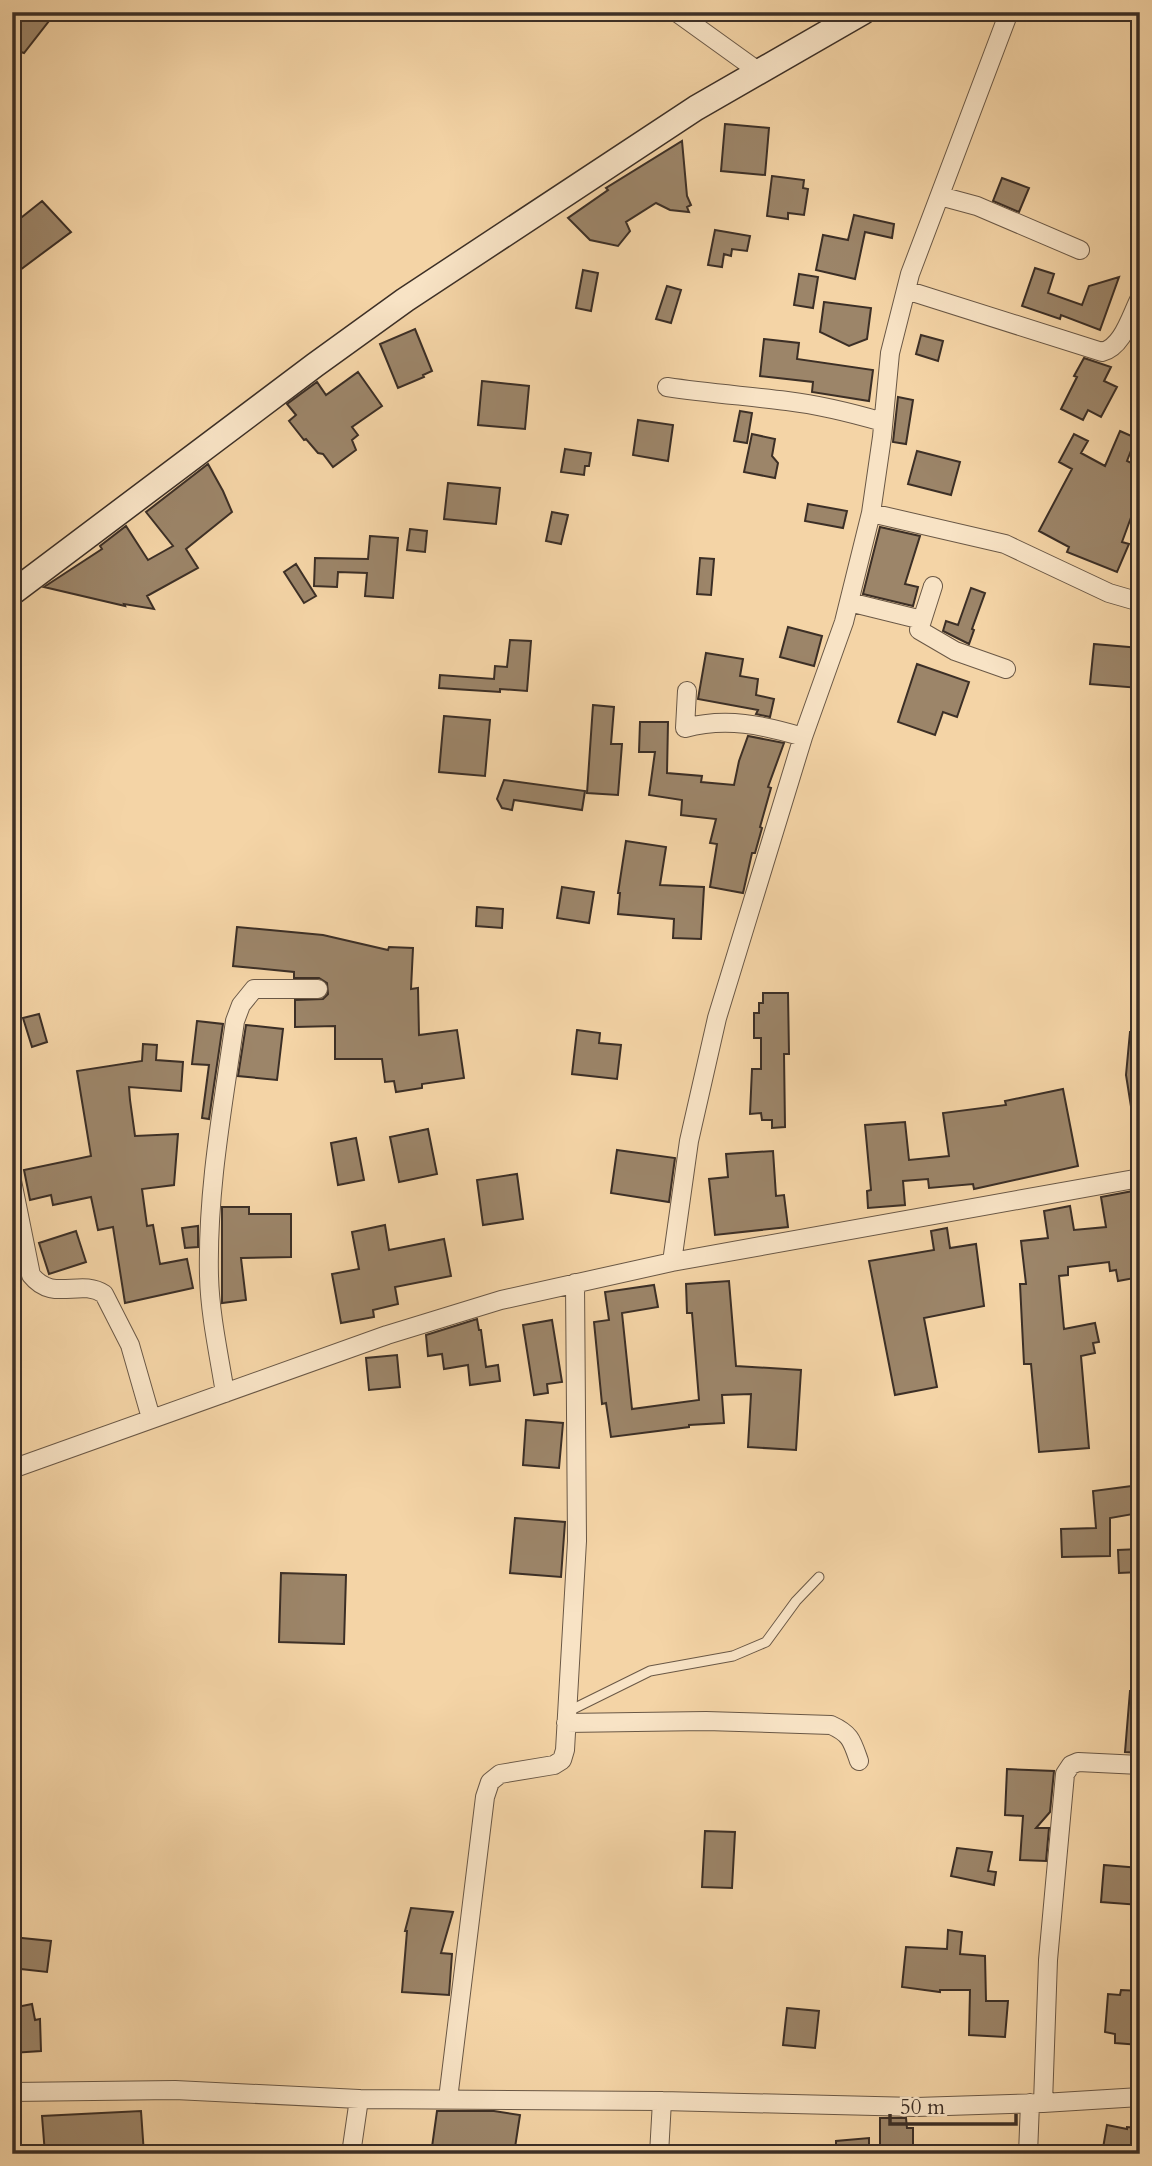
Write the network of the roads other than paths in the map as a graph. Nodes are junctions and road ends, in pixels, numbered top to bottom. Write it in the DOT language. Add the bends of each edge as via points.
graph roads {
  1 [pos="676,12"];
  2 [pos="863,12"];
  3 [pos="1009,12"];
  4 [pos="758,71"];
  5 [pos="940,196"];
  6 [pos="1080,250"];
  7 [pos="906,290"];
  8 [pos="1140,298"];
  9 [pos="667,387"];
  10 [pos="884,422"];
  11 [pos="871,513"];
  12 [pos="12,593"];
  13 [pos="849,602"];
  14 [pos="1140,602"];
  15 [pos="1006,669"];
  16 [pos="687,691"];
  17 [pos="803,737"];
  18 [pos="318,989"];
  19 [pos="1140,1178"];
  20 [pos="12,1181"];
  21 [pos="672,1262"];
  22 [pos="575,1283"];
  23 [pos="225,1393"];
  24 [pos="151,1418"];
  25 [pos="12,1469"];
  26 [pos="819,1577"];
  27 [pos="567,1718"];
  28 [pos="859,1761"];
  29 [pos="1140,1765"];
  30 [pos="12,2092"];
  31 [pos="1140,2097"];
  32 [pos="359,2099"];
  33 [pos="448,2099"];
  34 [pos="662,2101"];
  35 [pos="1036,2103"];
  36 [pos="351,2154"];
  37 [pos="659,2154"];
  38 [pos="1028,2154"];
  1 -- 4 [label="street"];
  2 -- 4 [label="main road"];
  3 -- 5 [label="street"];
  4 -- 12 [label="main road" via="405,300"];
  5 -- 6 [label="street" via="977,206"];
  5 -- 7 [label="street"];
  7 -- 8 [label="street" via="1102,352 1111,350 1120,339"];
  7 -- 10 [label="street" via="890,353"];
  9 -- 10 [label="street" via="788,401"];
  10 -- 11 [label="street"];
  11 -- 13 [label="street"];
  11 -- 14 [label="street" via="1005,544 1109,593"];
  13 -- 15 [label="street" via="922,620 933,586 919,630 955,651"];
  13 -- 17 [label="street"];
  16 -- 17 [label="street" via="685,728 706,722 738,722"];
  17 -- 21 [label="street" via="717,1018 689,1141"];
  18 -- 23 [label="street" via="254,989 234,1021 208,1229 209,1280"];
  19 -- 21 [label="street"];
  20 -- 24 [label="street" via="31,1275 52,1289 90,1289 104,1294 130,1345"];
  21 -- 22 [label="street"];
  22 -- 23 [label="street" via="387,1335"];
  22 -- 27 [label="street" via="578,1541"];
  23 -- 24 [label="street"];
  24 -- 25 [label="street"];
  26 -- 27 [label="lane" via="766,1642 733,1656 650,1671"];
  27 -- 28 [label="street" via="831,1724 851,1738"];
  27 -- 33 [label="street" via="562,1760 500,1774 490,1782 485,1797"];
  29 -- 35 [label="street" via="1077,1762 1065,1773"];
  30 -- 32 [label="street" via="174,2090"];
  31 -- 35 [label="street"];
  32 -- 33 [label="street"];
  32 -- 36 [label="street"];
  33 -- 34 [label="street"];
  34 -- 35 [label="street" via="916,2107"];
  34 -- 37 [label="street"];
  35 -- 38 [label="street"];
}
